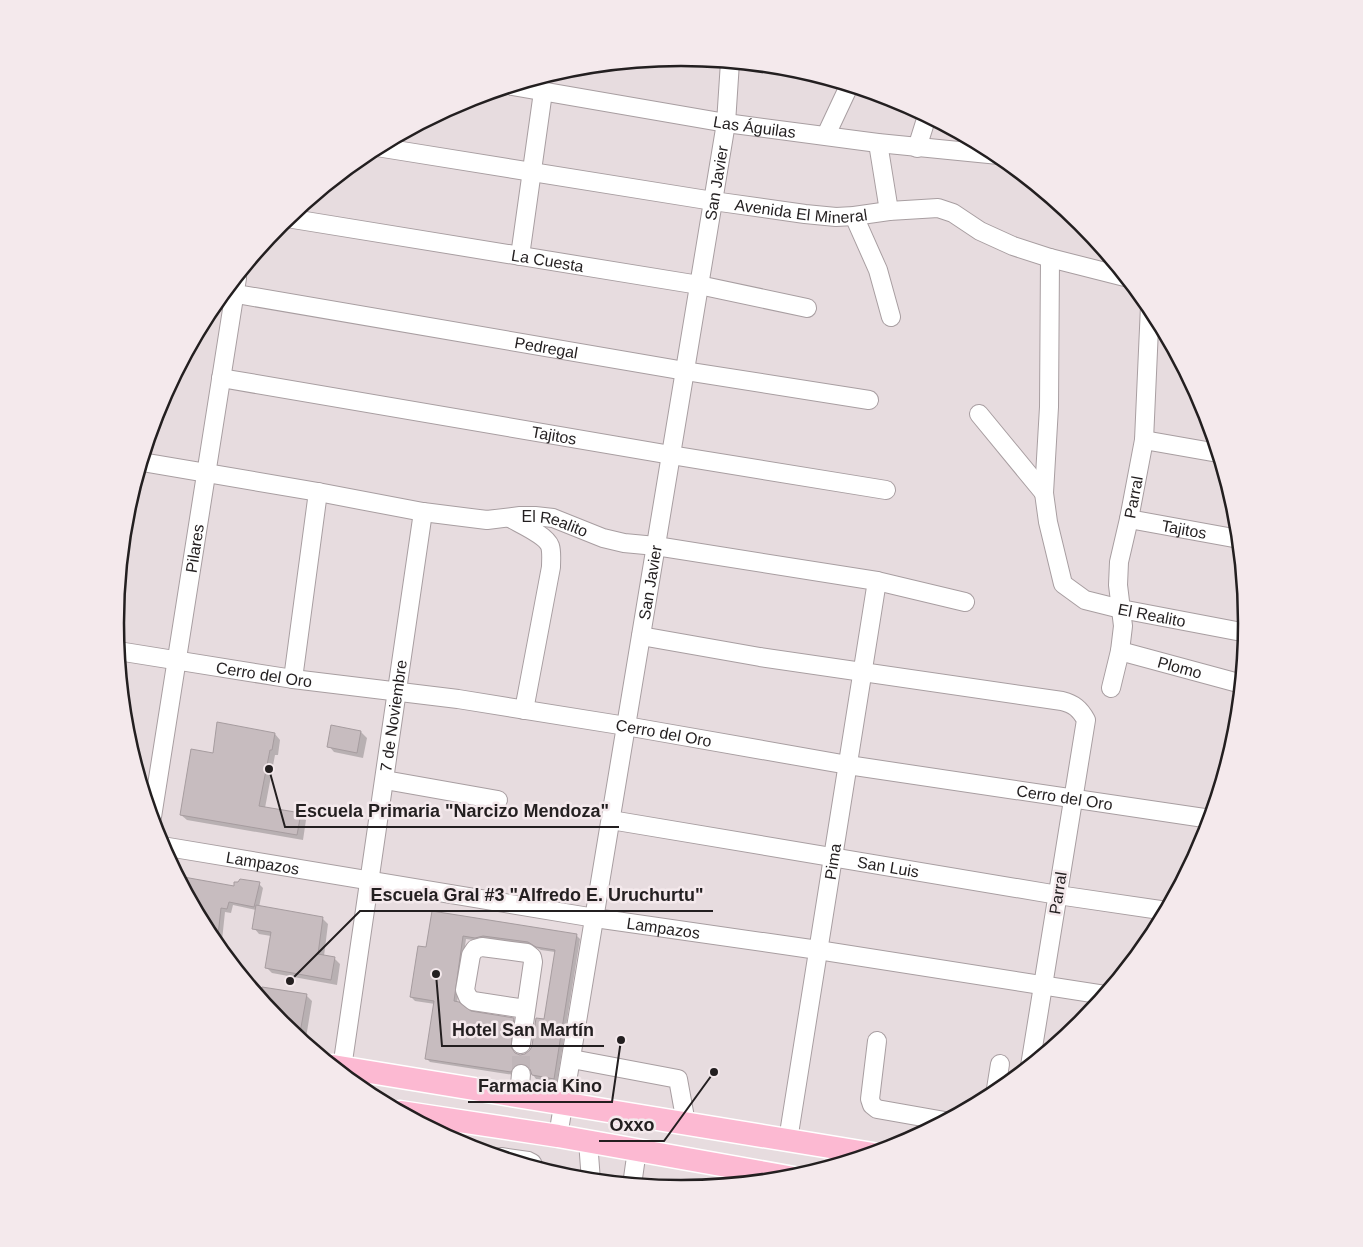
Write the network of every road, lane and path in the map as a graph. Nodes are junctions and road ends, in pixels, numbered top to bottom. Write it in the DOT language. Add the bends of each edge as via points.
graph roads {
  1 [pos="730,68"];
  2 [pos="526,89"];
  3 [pos="846,91"];
  4 [pos="544,92"];
  5 [pos="726,123"];
  6 [pos="925,123"];
  7 [pos="826,135"];
  8 [pos="878,143"];
  9 [pos="917,148"];
  10 [pos="390,149"];
  11 [pos="980,153"];
  12 [pos="533,173"];
  13 [pos="713,201"];
  14 [pos="889,211"];
  15 [pos="854,216"];
  16 [pos="298,220"];
  17 [pos="520,256"];
  18 [pos="1050,258"];
  19 [pos="1115,274"];
  20 [pos="699,285"];
  21 [pos="236,289"];
  22 [pos="231,295"];
  23 [pos="807,308"];
  24 [pos="891,317"];
  25 [pos="1149,321"];
  26 [pos="685,371"];
  27 [pos="221,378"];
  28 [pos="868,400"];
  29 [pos="979,414"];
  30 [pos="1144,440"];
  31 [pos="1211,452"];
  32 [pos="671,455"];
  33 [pos="148,463"];
  34 [pos="207,473"];
  35 [pos="886,490"];
  36 [pos="318,492"];
  37 [pos="1044,493"];
  38 [pos="423,512"];
  39 [pos="510,518"];
  40 [pos="1129,519"];
  41 [pos="1232,538"];
  42 [pos="656,546"];
  43 [pos="878,581"];
  44 [pos="965,602"];
  45 [pos="1121,609"];
  46 [pos="1239,631"];
  47 [pos="641,636"];
  48 [pos="1120,651"];
  49 [pos="125,652"];
  50 [pos="175,660"];
  51 [pos="863,671"];
  52 [pos="293,679"];
  53 [pos="1236,682"];
  54 [pos="1111,688"];
  55 [pos="396,691"];
  56 [pos="524,710"];
  57 [pos="626,726"];
  58 [pos="848,765"];
  59 [pos="385,780"];
  60 [pos="1073,799"];
  61 [pos="498,800"];
  62 [pos="154,803"];
  63 [pos="1204,817"];
  64 [pos="611,820"];
  65 [pos="172,848"];
  66 [pos="834,857"];
  67 [pos="370,881"];
  68 [pos="1058,895"];
  69 [pos="1159,910"];
  70 [pos="595,918"];
  71 [pos="818,950"];
  72 [pos="1043,985"];
  73 [pos="1098,994"];
  74 [pos="526,1009"];
  75 [pos="877,1041"];
  76 [pos="521,1044"];
  77 [pos="1031,1057"];
  78 [pos="572,1059"];
  79 [pos="339,1063"];
  80 [pos="1000,1064"];
  81 [pos="344,1068"];
  82 [pos="997,1083"];
  83 [pos="564,1103"];
  84 [pos="934,1120"];
  85 [pos="686,1123"];
  86 [pos="448,1128"];
  87 [pos="510,1128"];
  88 [pos="558,1136"];
  89 [pos="788,1140"];
  90 [pos="588,1141"];
  91 [pos="637,1150"];
  92 [pos="505,1152"];
  93 [pos="859,1152"];
  94 [pos="590,1173"];
  95 [pos="769,1174"];
  96 [pos="633,1179"];
  1 -- 5 [label="street, San Javier"];
  2 -- 4 [label="street, Las Águilas"];
  3 -- 7 [label="street"];
  4 -- 5 [label="street, Las Águilas"];
  4 -- 12 [label="street"];
  5 -- 7 [label="street, Las Águilas"];
  5 -- 13 [label="street, San Javier"];
  6 -- 9 [label="street"];
  7 -- 8 [label="street, Las Águilas"];
  8 -- 9 [label="street, Las Águilas"];
  8 -- 14 [label="street"];
  9 -- 11 [label="street, Las Águilas"];
  10 -- 12 [label="street, Avenida El Mineral"];
  12 -- 13 [label="street, Avenida El Mineral"];
  12 -- 17 [label="street"];
  13 -- 15 [label="street, Avenida El Mineral" via="805,214"];
  13 -- 20 [label="street, San Javier"];
  14 -- 15 [label="street, Avenida El Mineral"];
  14 -- 18 [label="street, Avenida El Mineral" via="938,208 953,213 988,235"];
  15 -- 24 [label="street" via="878,270"];
  16 -- 17 [label="street, La Cuesta"];
  17 -- 20 [label="street, La Cuesta"];
  18 -- 19 [label="street, Avenida El Mineral"];
  18 -- 37 [label="street" via="1049,408"];
  20 -- 23 [label="street, La Cuesta"];
  20 -- 26 [label="street, San Javier"];
  21 -- 26 [label="street, Pedregal"];
  22 -- 27 [label="street, Pilares"];
  25 -- 30 [label="street, Parral"];
  26 -- 28 [label="street, Pedregal"];
  26 -- 32 [label="street, San Javier"];
  27 -- 32 [label="street, Tajitos"];
  27 -- 34 [label="street, Pilares"];
  29 -- 37 [label="street"];
  30 -- 31 [label="street"];
  30 -- 40 [label="street, Parral"];
  32 -- 35 [label="street, Tajitos"];
  32 -- 42 [label="street, San Javier"];
  33 -- 34 [label="street, El Realito"];
  34 -- 36 [label="street, El Realito"];
  34 -- 50 [label="street, Pilares"];
  36 -- 38 [label="street, El Realito"];
  36 -- 52 [label="street"];
  37 -- 45 [label="street, El Realito" via="1063,584 1085,600"];
  38 -- 39 [label="street, El Realito" via="487,520"];
  38 -- 55 [label="street, 7 de Noviembre"];
  39 -- 42 [label="street, El Realito" via="553,518 603,538"];
  39 -- 56 [label="street" via="543,538 550,544 551,553"];
  40 -- 41 [label="street, Tajitos"];
  40 -- 45 [label="street, Parral" via="1119,562"];
  42 -- 43 [label="street, El Realito"];
  42 -- 47 [label="street, San Javier"];
  43 -- 44 [label="street, El Realito"];
  43 -- 51 [label="street, Pima"];
  45 -- 46 [label="street, El Realito"];
  45 -- 48 [label="street, Parral"];
  47 -- 51 [label="street"];
  47 -- 57 [label="street, San Javier"];
  48 -- 53 [label="street, Plomo"];
  48 -- 54 [label="street, Parral"];
  49 -- 50 [label="street, Cerro del Oro"];
  50 -- 52 [label="street, Cerro del Oro"];
  50 -- 62 [label="street, Pilares"];
  51 -- 58 [label="street, Pima"];
  51 -- 60 [label="street, Parral" via="1072,703 1086,720"];
  52 -- 55 [label="street, Cerro del Oro"];
  55 -- 56 [label="street, Cerro del Oro"];
  55 -- 59 [label="street, 7 de Noviembre"];
  56 -- 57 [label="street, Cerro del Oro"];
  57 -- 58 [label="street, Cerro del Oro"];
  57 -- 64 [label="street, San Javier"];
  58 -- 60 [label="street, Cerro del Oro"];
  58 -- 66 [label="street, Pima"];
  59 -- 61 [label="street"];
  59 -- 67 [label="street, 7 de Noviembre"];
  60 -- 63 [label="street, Cerro del Oro"];
  60 -- 68 [label="street, Parral"];
  64 -- 66 [label="street, San Luis"];
  64 -- 70 [label="street, San Javier"];
  65 -- 67 [label="street, Lampazos"];
  66 -- 68 [label="street, San Luis"];
  66 -- 71 [label="street, Pima"];
  67 -- 70 [label="street, Lampazos"];
  67 -- 79 [label="street, 7 de Noviembre"];
  68 -- 69 [label="street, San Luis"];
  68 -- 72 [label="street, Parral"];
  70 -- 71 [label="street, Lampazos"];
  70 -- 78 [label="street, San Javier"];
  71 -- 72 [label="street, Lampazos"];
  71 -- 89 [label="street, Pima"];
  72 -- 73 [label="street, Lampazos"];
  72 -- 77 [label="street, Parral"];
  74 -- 74 [label="street" via="473,1001 468,997 465,990 475,949 482,947 527,953 532,957"];
  74 -- 76 [label="street"];
  75 -- 84 [label="street" via="872,1105 877,1109"];
  78 -- 83 [label="street, San Javier"];
  78 -- 85 [label="street" via="678,1079"];
  80 -- 82 [label="street"];
  81 -- 83 [label="main road" via="520,1085"];
  83 -- 85 [label="main road"];
  83 -- 88 [label="street, San Javier"];
  85 -- 89 [label="main road"];
  86 -- 87 [label="main road"];
  87 -- 88 [label="main road"];
  87 -- 92 [label="street"];
  88 -- 90 [label="main road"];
  89 -- 93 [label="main road"];
  90 -- 91 [label="main road"];
  90 -- 94 [label="street"];
  91 -- 95 [label="main road"];
  91 -- 96 [label="street"];
}
